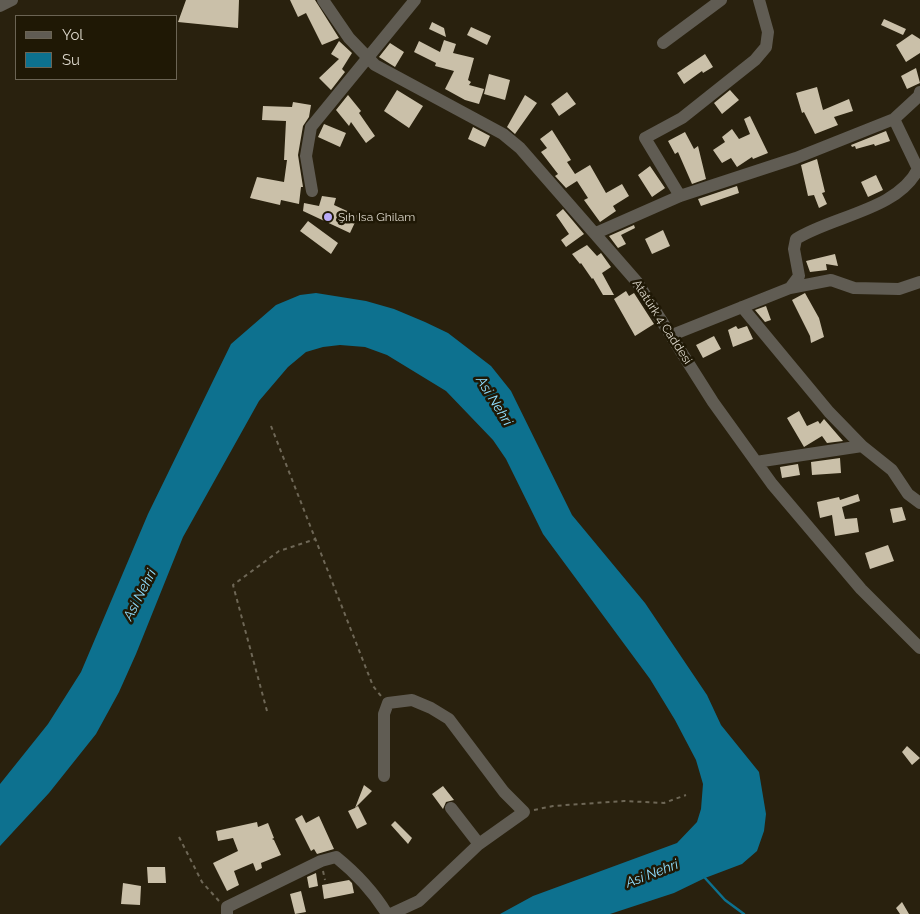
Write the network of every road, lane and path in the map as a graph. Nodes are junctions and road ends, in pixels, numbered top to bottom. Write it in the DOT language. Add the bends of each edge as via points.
graph roads {
  1 [pos="12,0"];
  2 [pos="323,0"];
  3 [pos="415,0"];
  4 [pos="721,0"];
  5 [pos="759,0"];
  6 [pos="0,6"];
  7 [pos="663,44"];
  8 [pos="368,59"];
  9 [pos="920,92"];
  10 [pos="894,119"];
  11 [pos="919,172"];
  12 [pos="312,191"];
  13 [pos="680,196"];
  14 [pos="596,233"];
  15 [pos="920,282"];
  16 [pos="790,288"];
  17 [pos="742,307"];
  18 [pos="672,335"];
  19 [pos="270,426"];
  20 [pos="862,446"];
  21 [pos="756,462"];
  22 [pos="920,503"];
  23 [pos="316,539"];
  24 [pos="920,648"];
  25 [pos="388,703"];
  26 [pos="267,711"];
  27 [pos="384,776"];
  28 [pos="686,795"];
  29 [pos="451,808"];
  30 [pos="524,812"];
  31 [pos="179,837"];
  32 [pos="479,844"];
  33 [pos="227,910"];
  34 [pos="387,914"];
  35 [pos="391,914"];
  1 -- 6 [label="street"];
  2 -- 8 [label="street, Atatürk 4 Caddesi"];
  3 -- 8 [label="street"];
  4 -- 7 [label="street"];
  5 -- 13 [label="street" via="768,32 766,47 755,60 682,118 645,138"];
  8 -- 12 [label="street" via="311,127 306,156"];
  8 -- 14 [label="street, Atatürk 4 Caddesi" via="406,83 503,134 520,148"];
  9 -- 10 [label="street"];
  10 -- 11 [label="street"];
  10 -- 13 [label="street" via="796,158"];
  11 -- 16 [label="street" via="896,194 796,239 794,249 800,276"];
  13 -- 14 [label="street"];
  14 -- 18 [label="street, Atatürk 4 Caddesi" via="637,282"];
  15 -- 16 [label="street" via="898,289 854,288 831,280"];
  16 -- 17 [label="street"];
  17 -- 18 [label="street"];
  17 -- 20 [label="street" via="828,412"];
  18 -- 21 [label="street, Atatürk 4 Caddesi" via="713,402"];
  19 -- 23 [label="path"];
  20 -- 21 [label="street"];
  20 -- 22 [label="street" via="892,470 908,494"];
  21 -- 24 [label="street, Atatürk 4 Caddesi" via="860,590"];
  23 -- 25 [label="path" via="373,686"];
  23 -- 26 [label="path" via="279,551 233,585"];
  25 -- 27 [label="street" via="384,714"];
  25 -- 30 [label="street" via="412,700 449,719 504,792"];
  28 -- 30 [label="path" via="664,803 606,802"];
  29 -- 32 [label="street"];
  30 -- 32 [label="street"];
  31 -- 33 [label="path" via="202,882"];
  32 -- 35 [label="street" via="419,901"];
  33 -- 34 [label="street" via="321,861 336,857 374,892"];
}
